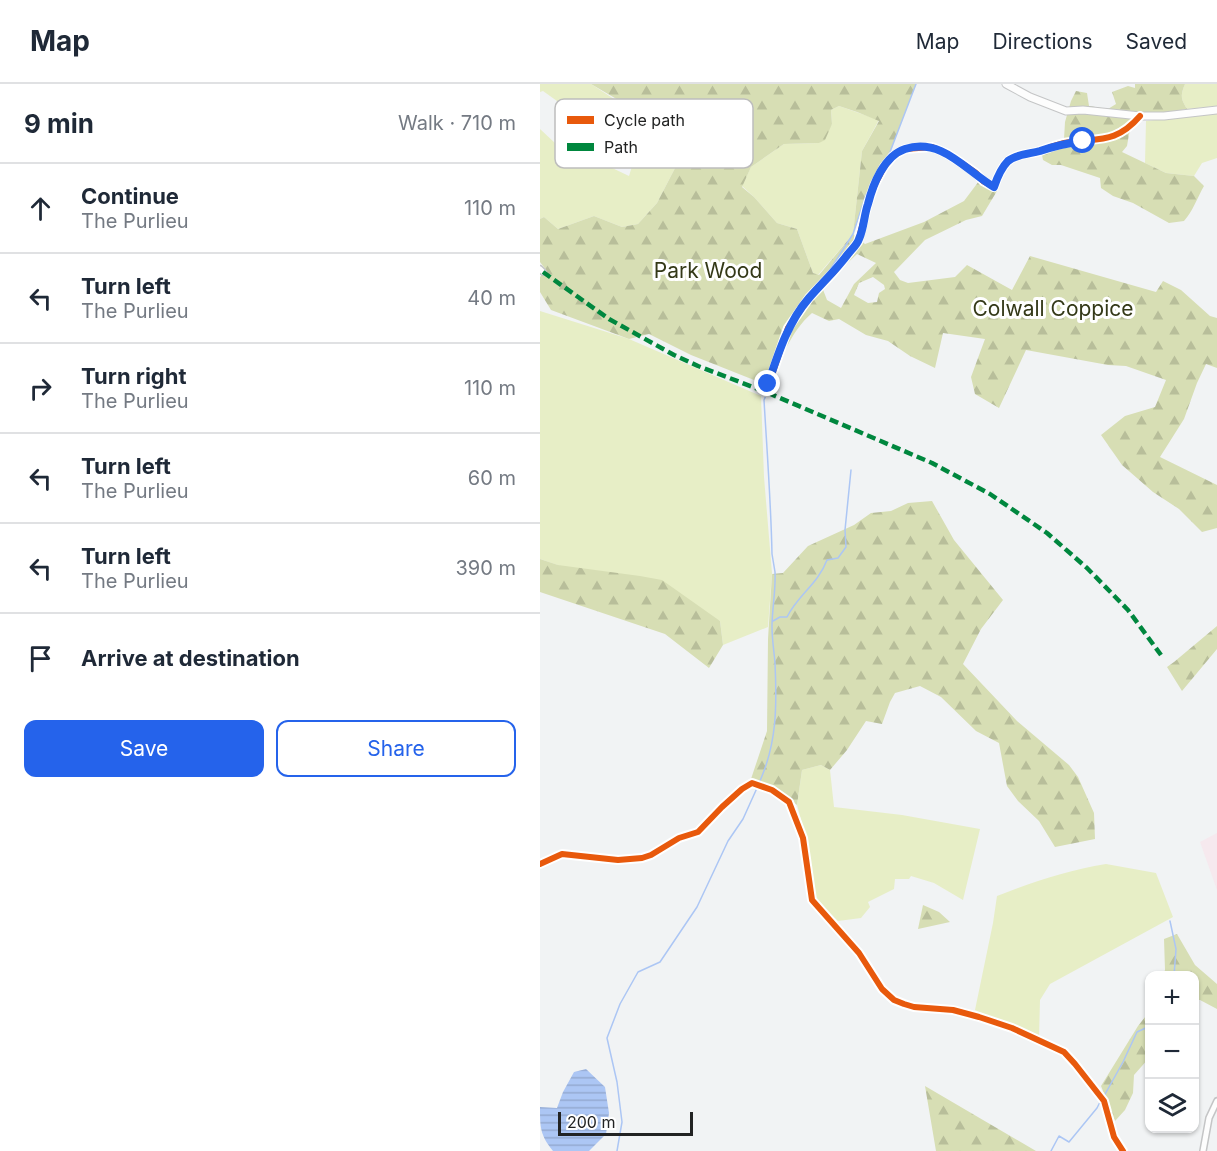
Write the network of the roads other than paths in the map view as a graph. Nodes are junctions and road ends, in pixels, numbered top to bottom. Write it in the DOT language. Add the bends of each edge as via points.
graph roads {
  1 [pos="1006,84"];
  2 [pos="1217,110"];
  3 [pos="1140,116"];
  4 [pos="766,392"];
  5 [pos="540,864"];
  6 [pos="1217,1101"];
  7 [pos="1123,1151"];
  8 [pos="1203,1151"];
  1 -- 3 [label="main road" via="1066,111"];
  2 -- 3 [label="main road"];
  3 -- 4 [label="street" via="1119,134 1024,153 1009,161 994,187 932,147 905,149 893,156 874,184 858,242 788,328"];
  5 -- 7 [label="street" via="562,854 618,860 642,858 698,832 752,783 772,790 789,802 803,838 812,900 859,953 882,989 904,1004 972,1015 1064,1052 1102,1098 1114,1137"];
  6 -- 8 [label="street"];
}
